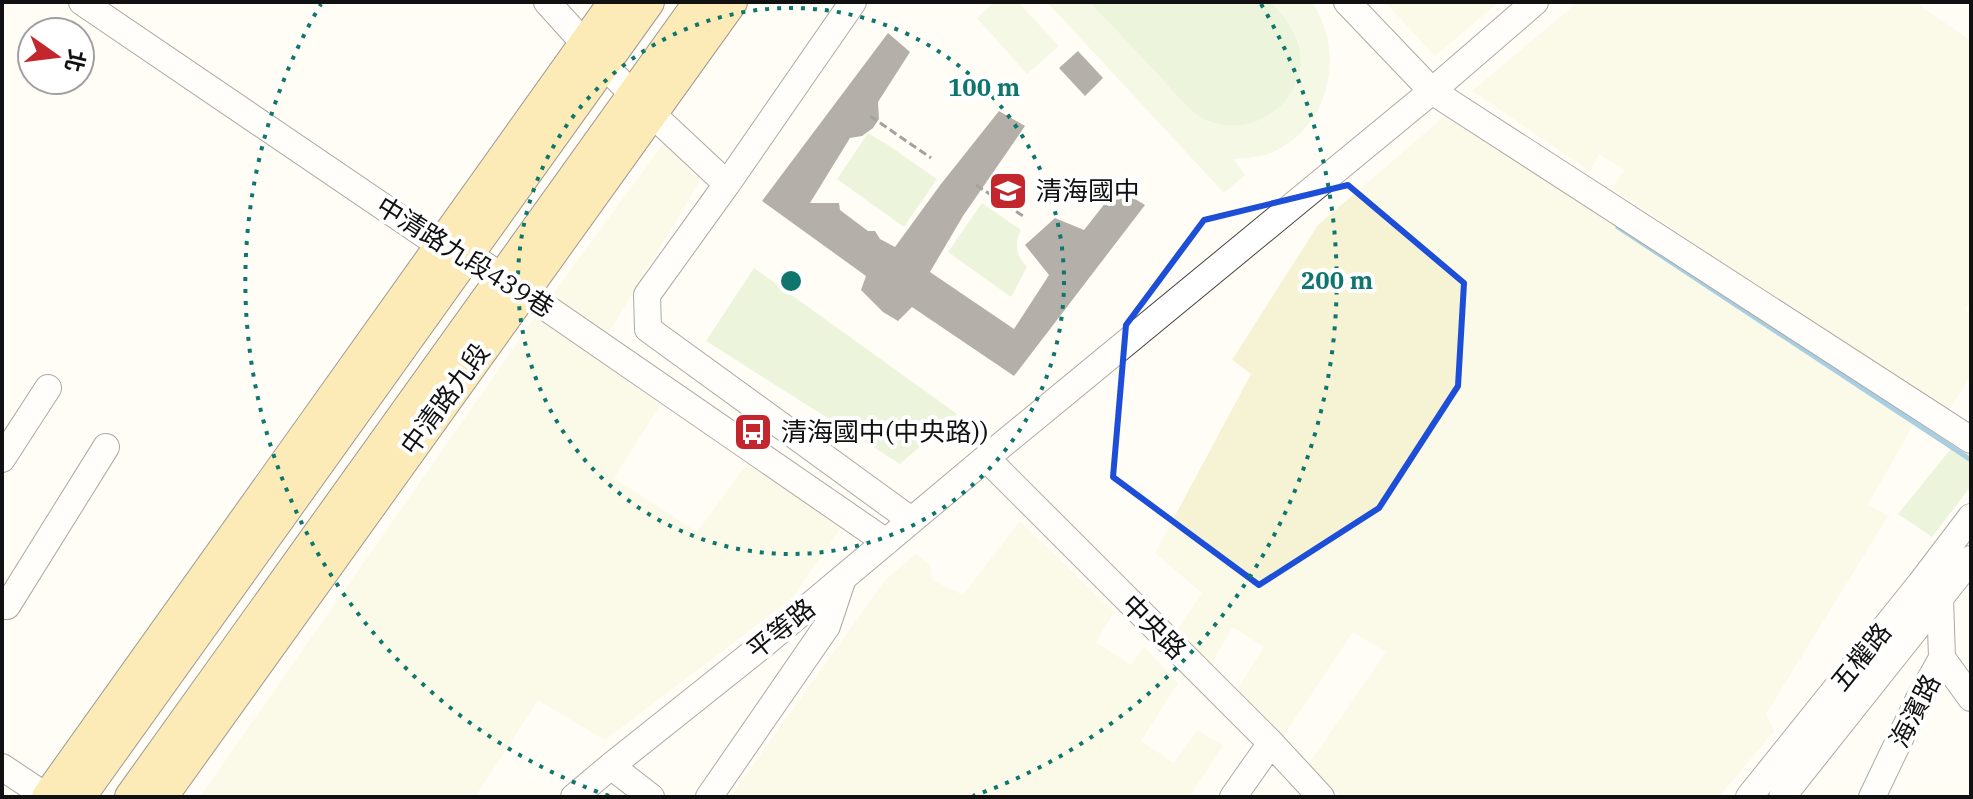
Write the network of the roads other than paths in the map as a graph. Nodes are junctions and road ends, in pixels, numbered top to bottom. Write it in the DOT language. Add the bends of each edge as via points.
graph roads {
  1 [pos="82,2"];
  2 [pos="547,2"];
  3 [pos="615,2"];
  4 [pos="648,2"];
  5 [pos="700,2"];
  6 [pos="731,2"];
  7 [pos="853,2"];
  8 [pos="1347,2"];
  9 [pos="1535,2"];
  10 [pos="595,54"];
  11 [pos="1432,91"];
  12 [pos="642,104"];
  13 [pos="727,184"];
  14 [pos="454,249"];
  15 [pos="512,284"];
  16 [pos="48,388"];
  17 [pos="1971,440"];
  18 [pos="106,447"];
  19 [pos="986,458"];
  20 [pos="2,459"];
  21 [pos="1971,517"];
  22 [pos="911,520"];
  23 [pos="886,542"];
  24 [pos="1971,559"];
  25 [pos="843,578"];
  26 [pos="1930,591"];
  27 [pos="2,606"];
  28 [pos="764,644"];
  29 [pos="1942,658"];
  30 [pos="795,673"];
  31 [pos="1971,680"];
  32 [pos="1971,698"];
  33 [pos="1271,743"];
  34 [pos="611,766"];
  35 [pos="2,767"];
  36 [pos="48,797"];
  37 [pos="79,797"];
  38 [pos="131,797"];
  39 [pos="161,797"];
  40 [pos="574,797"];
  41 [pos="651,797"];
  42 [pos="709,797"];
  43 [pos="1233,797"];
  44 [pos="1321,797"];
  45 [pos="1749,797"];
  46 [pos="1782,797"];
  47 [pos="1872,797"];
  1 -- 14 [label="street, 中清路九段439巷"];
  2 -- 10 [label="street"];
  3 -- 10 [label="main road"];
  4 -- 10 [label="main road"];
  5 -- 12 [label="main road, 中清路九段"];
  6 -- 12 [label="main road, 中清路九段"];
  7 -- 13 [label="street"];
  8 -- 11 [label="street"];
  9 -- 11 [label="street, 平等路"];
  10 -- 12 [label="street"];
  10 -- 14 [label="main road"];
  11 -- 17 [label="street"];
  11 -- 19 [label="street, 平等路"];
  12 -- 13 [label="street"];
  12 -- 15 [label="main road, 中清路九段"];
  13 -- 22 [label="street" via="647,295 648,329"];
  14 -- 15 [label="street, 中清路九段439巷"];
  14 -- 36 [label="main road"];
  14 -- 37 [label="main road"];
  15 -- 23 [label="street, 中清路九段439巷"];
  15 -- 38 [label="main road, 中清路九段"];
  15 -- 39 [label="main road, 中清路九段"];
  16 -- 20 [label="street"];
  18 -- 27 [label="street" via="7,606"];
  19 -- 22 [label="street, 平等路"];
  19 -- 33 [label="street, 中央路"];
  21 -- 26 [label="street, 五權路"];
  22 -- 23 [label="street, 平等路"];
  23 -- 25 [label="street, 平等路"];
  24 -- 26 [label="street, 五權路"];
  25 -- 28 [label="street, 平等路"];
  25 -- 30 [label="street" via="827,626"];
  26 -- 29 [label="street, 海濱路"];
  26 -- 45 [label="street, 五權路"];
  26 -- 46 [label="street, 五權路"];
  28 -- 30 [label="street"];
  28 -- 34 [label="street, 平等路"];
  29 -- 31 [label="street"];
  29 -- 32 [label="street"];
  29 -- 47 [label="street, 海濱路"];
  30 -- 42 [label="street"];
  33 -- 43 [label="street"];
  33 -- 44 [label="street, 中央路"];
  34 -- 40 [label="street, 平等路"];
  34 -- 41 [label="street"];
  35 -- 36 [label="street"];
}
